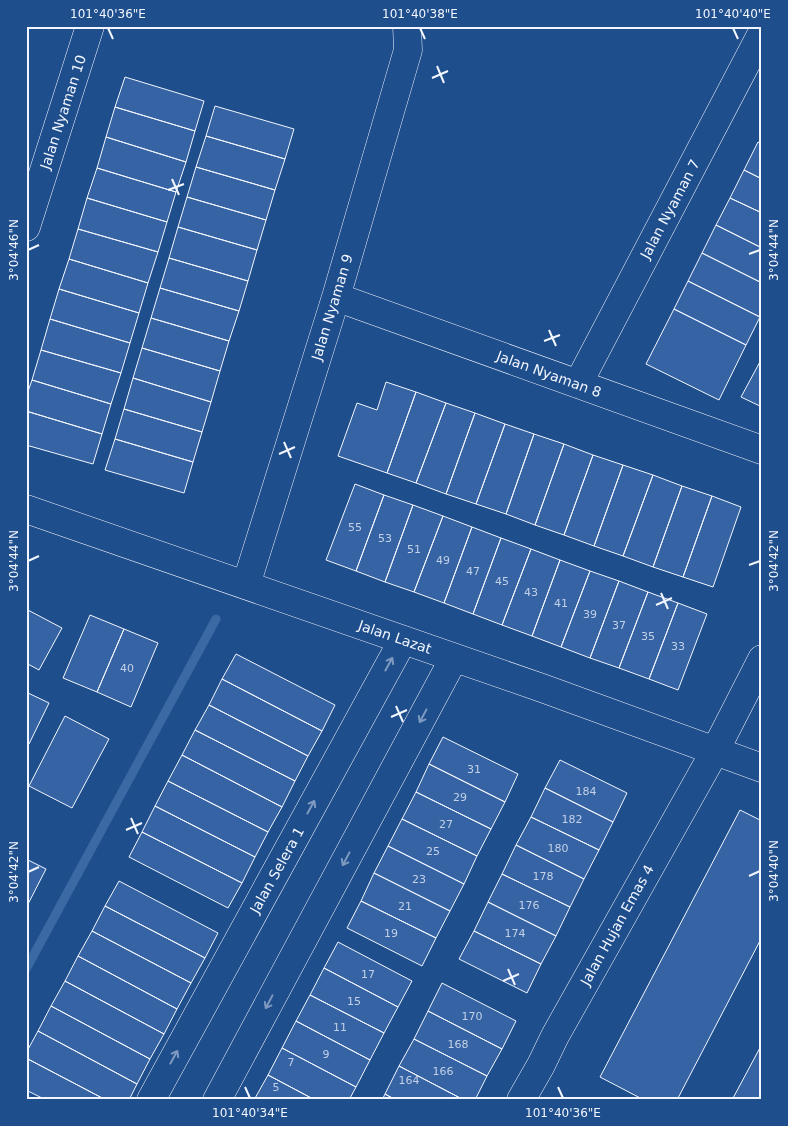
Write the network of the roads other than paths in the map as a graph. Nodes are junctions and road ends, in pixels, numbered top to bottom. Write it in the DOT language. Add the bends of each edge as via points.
graph roads {
  1 [pos="90,26"];
  2 [pos="407,26"];
  3 [pos="762,33"];
  4 [pos="26,227"];
  5 [pos="336,297"];
  6 [pos="578,384"];
  7 [pos="762,450"];
  8 [pos="26,509"];
  9 [pos="246,585"];
  10 [pos="403,640"];
  11 [pos="454,658"];
  12 [pos="762,659"];
  13 [pos="715,751"];
  14 [pos="762,768"];
  15 [pos="151,1100"];
  16 [pos="217,1100"];
  17 [pos="521,1100"];
  1 -- 4 [label="street, Jalan Nyaman 10"];
  2 -- 5 [label="street, Jalan Nyaman 9" via="408,50"];
  3 -- 6 [label="street, Jalan Nyaman 7"];
  5 -- 6 [label="street, Jalan Nyaman 8"];
  5 -- 9 [label="street, Jalan Nyaman 9"];
  6 -- 7 [label="street, Jalan Nyaman 8"];
  8 -- 9 [label="street, Jalan Lazat"];
  9 -- 10 [label="street, Jalan Lazat"];
  10 -- 11 [label="street, Jalan Lazat"];
  15 -- 10 [label="street, Jalan Selera 1, one-way"];
  11 -- 13 [label="street, Jalan Lazat"];
  11 -- 16 [label="street, one-way"];
  12 -- 13 [label="street, Jalan Hujan Emas 4"];
  13 -- 14 [label="street, Jalan Lazat"];
  13 -- 17 [label="street, Jalan Hujan Emas 4"];
}
